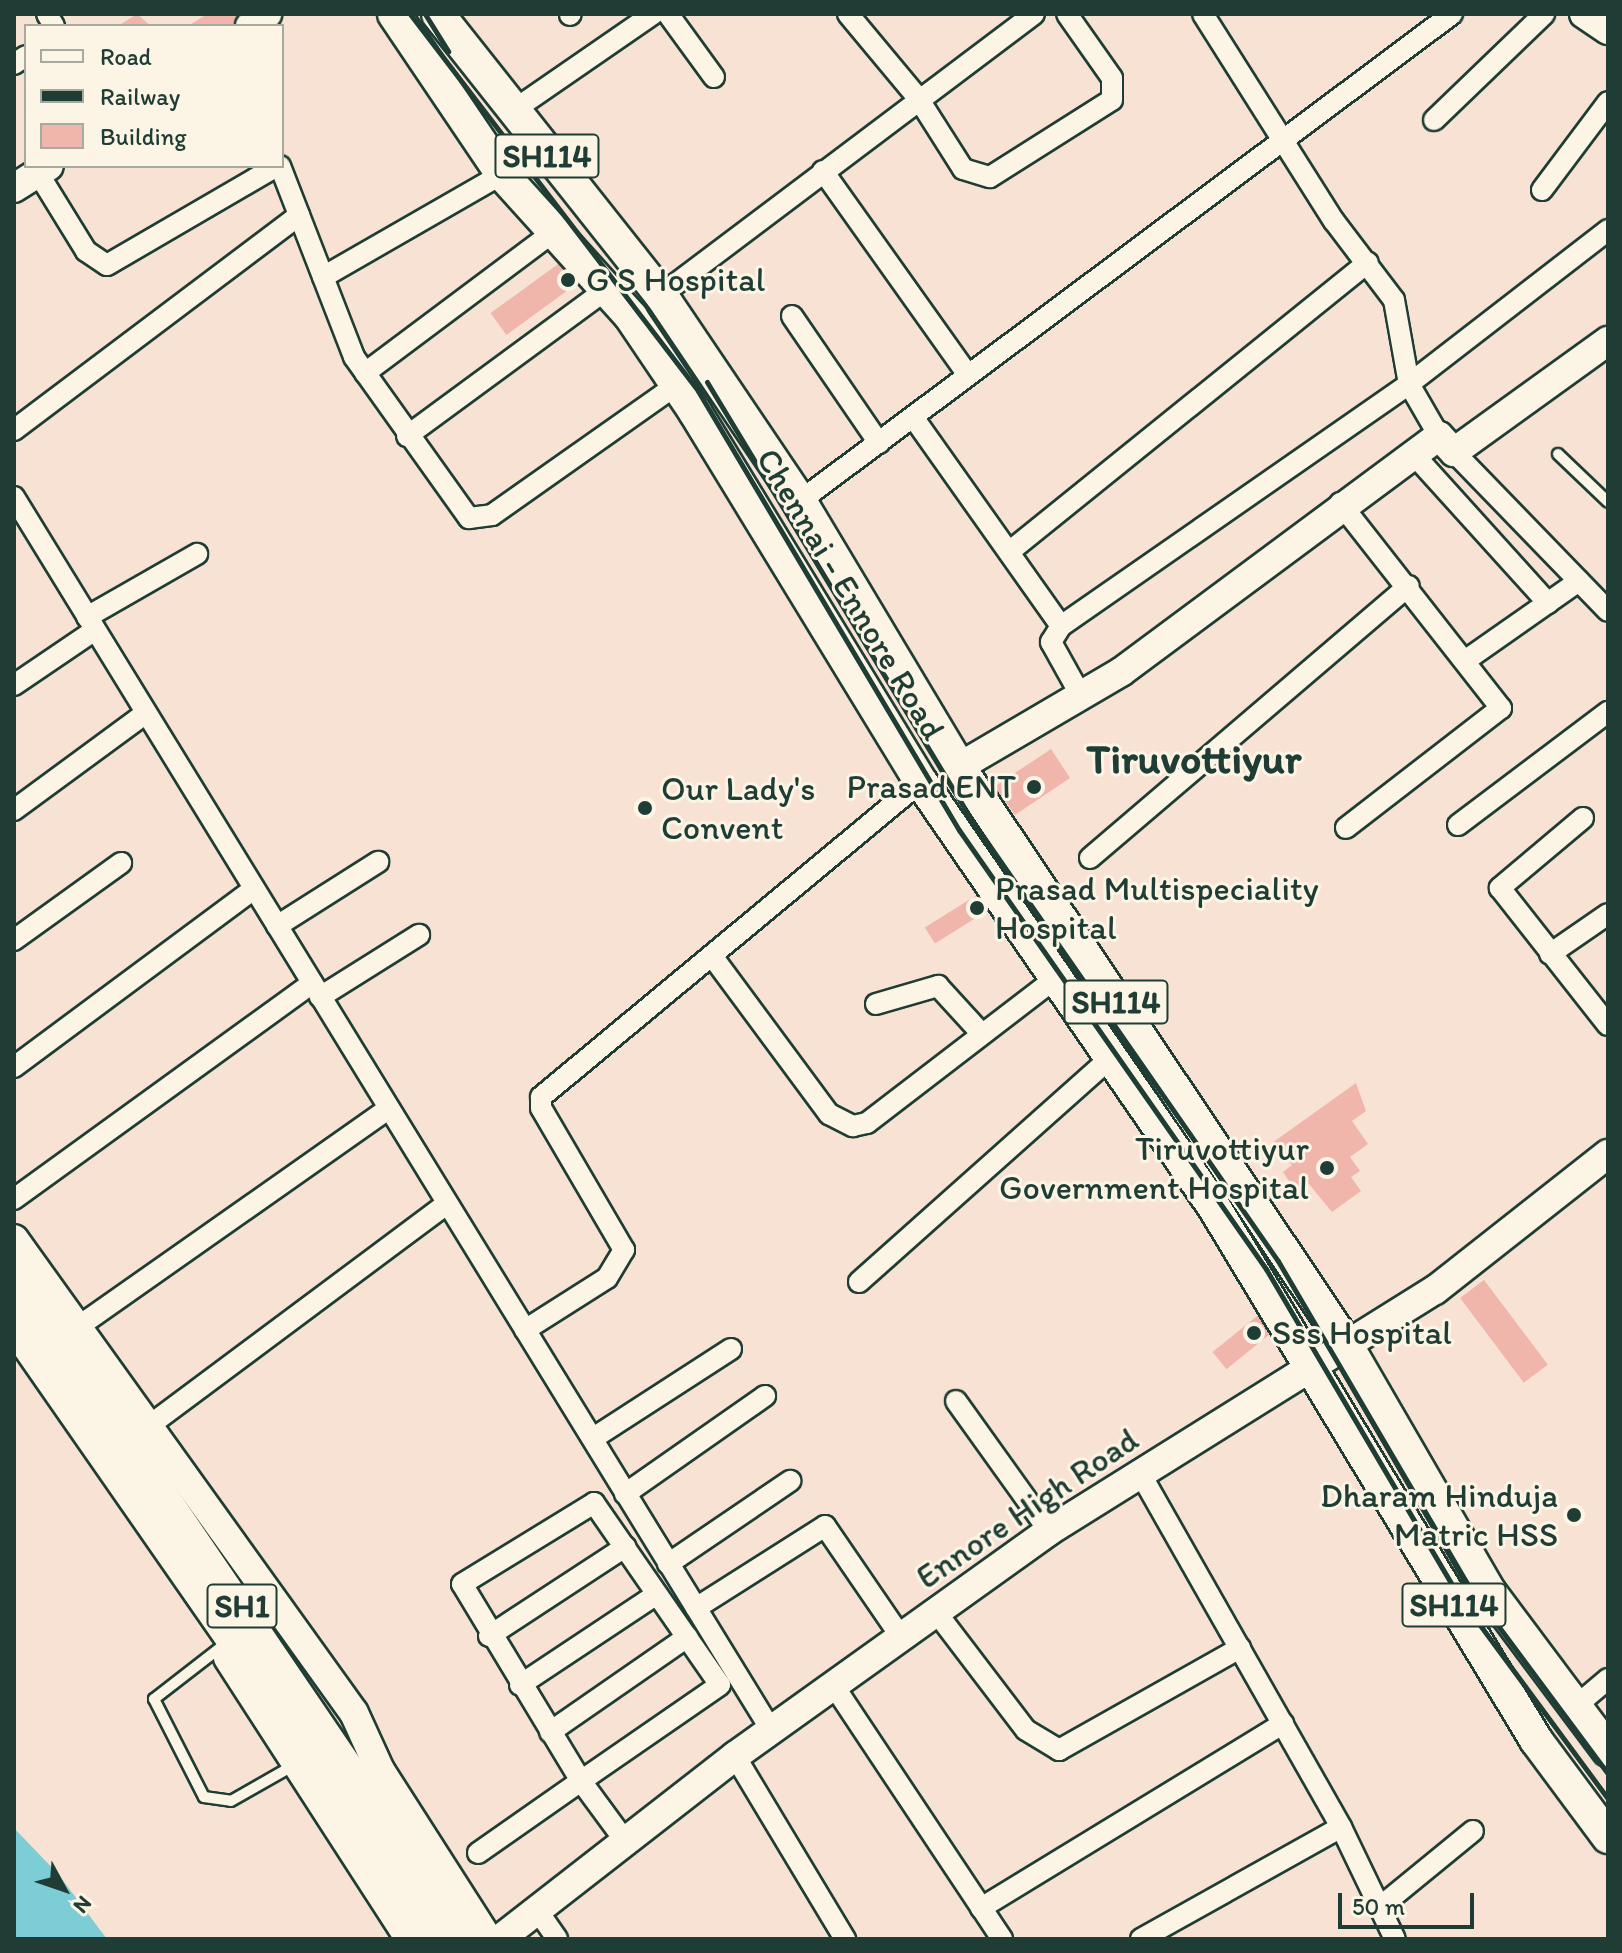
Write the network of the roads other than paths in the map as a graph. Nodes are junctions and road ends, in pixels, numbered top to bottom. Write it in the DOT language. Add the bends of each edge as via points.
graph roads {
  1 [pos="394,14"];
  2 [pos="438,14"];
  3 [pos="653,14"];
  4 [pos="668,14"];
  5 [pos="848,14"];
  6 [pos="1034,14"];
  7 [pos="1067,14"];
  8 [pos="1452,14"];
  9 [pos="1544,14"];
  10 [pos="1584,14"];
  11 [pos="1206,15"];
  12 [pos="1608,30"];
  13 [pos="714,77"];
  14 [pos="918,98"];
  15 [pos="1608,102"];
  16 [pos="511,112"];
  17 [pos="1434,120"];
  18 [pos="1288,143"];
  19 [pos="275,168"];
  20 [pos="279,168"];
  21 [pos="823,171"];
  22 [pos="502,174"];
  23 [pos="34,176"];
  24 [pos="1542,190"];
  25 [pos="299,215"];
  26 [pos="1608,230"];
  27 [pos="552,233"];
  28 [pos="1368,262"];
  29 [pos="323,277"];
  30 [pos="607,289"];
  31 [pos="661,295"];
  32 [pos="792,316"];
  33 [pos="1608,341"];
  34 [pos="698,350"];
  35 [pos="365,373"];
  36 [pos="968,375"];
  37 [pos="672,378"];
  38 [pos="1409,384"];
  39 [pos="913,417"];
  40 [pos="14,430"];
  41 [pos="407,436"];
  42 [pos="879,443"];
  43 [pos="1447,444"];
  44 [pos="1558,454"];
  45 [pos="1416,457"];
  46 [pos="14,497"];
  47 [pos="800,501"];
  48 [pos="1608,502"];
  49 [pos="1340,503"];
  50 [pos="1009,552"];
  51 [pos="197,554"];
  52 [pos="1579,581"];
  53 [pos="1409,586"];
  54 [pos="1548,603"];
  55 [pos="1608,611"];
  56 [pos="91,624"];
  57 [pos="1061,626"];
  58 [pos="1469,658"];
  59 [pos="14,685"];
  60 [pos="1081,696"];
  61 [pos="1608,712"];
  62 [pos="146,713"];
  63 [pos="959,767"];
  64 [pos="921,782"];
  65 [pos="14,810"];
  66 [pos="1583,818"];
  67 [pos="1458,825"];
  68 [pos="1346,828"];
  69 [pos="1090,858"];
  70 [pos="378,862"];
  71 [pos="121,863"];
  72 [pos="254,889"];
  73 [pos="1608,914"];
  74 [pos="277,926"];
  75 [pos="419,935"];
  76 [pos="14,940"];
  77 [pos="1550,954"];
  78 [pos="715,960"];
  79 [pos="1052,981"];
  80 [pos="316,990"];
  81 [pos="876,1004"];
  82 [pos="1608,1025"];
  83 [pos="982,1034"];
  84 [pos="1108,1060"];
  85 [pos="14,1067"];
  86 [pos="388,1109"];
  87 [pos="1608,1154"];
  88 [pos="14,1199"];
  89 [pos="447,1204"];
  90 [pos="14,1239"];
  91 [pos="14,1278"];
  92 [pos="859,1282"];
  93 [pos="14,1325"];
  94 [pos="75,1329"];
  95 [pos="525,1330"];
  96 [pos="1346,1344"];
  97 [pos="14,1348"];
  98 [pos="731,1349"];
  99 [pos="1314,1363"];
  100 [pos="765,1396"];
  101 [pos="956,1401"];
  102 [pos="146,1428"];
  103 [pos="595,1437"];
  104 [pos="1140,1473"];
  105 [pos="790,1481"];
  106 [pos="625,1494"];
  107 [pos="1049,1531"];
  108 [pos="625,1547"];
  109 [pos="668,1564"];
  110 [pos="657,1594"];
  111 [pos="696,1608"];
  112 [pos="936,1612"];
  113 [pos="489,1636"];
  114 [pos="687,1637"];
  115 [pos="903,1640"];
  116 [pos="227,1643"];
  117 [pos="1240,1648"];
  118 [pos="1608,1679"];
  119 [pos="520,1685"];
  120 [pos="836,1689"];
  121 [pos="1576,1706"];
  122 [pos="1283,1724"];
  123 [pos="771,1730"];
  124 [pos="550,1732"];
  125 [pos="1608,1750"];
  126 [pos="735,1756"];
  127 [pos="301,1762"];
  128 [pos="581,1781"];
  129 [pos="1341,1827"];
  130 [pos="1473,1831"];
  131 [pos="1608,1837"];
  132 [pos="625,1841"];
  133 [pos="478,1853"];
  134 [pos="1380,1907"];
  135 [pos="981,1908"];
  136 [pos="537,1910"];
  137 [pos="410,1939"];
  138 [pos="436,1939"];
  139 [pos="463,1939"];
  140 [pos="488,1939"];
  141 [pos="500,1939"];
  142 [pos="557,1939"];
  143 [pos="845,1939"];
  144 [pos="1002,1939"];
  145 [pos="1141,1939"];
  146 [pos="1395,1939"];
  1 -- 22 [label="main road, Chennai - Ennore Road / SH114"];
  2 -- 16 [label="main road, Chennai - Ennore Road / SH114"];
  3 -- 16 [label="street"];
  4 -- 13 [label="street"];
  5 -- 14 [label="street"];
  6 -- 14 [label="street"];
  7 -- 14 [label="street" via="1112,78 1112,100 990,177 963,169"];
  8 -- 18 [label="street"];
  9 -- 17 [label="street"];
  10 -- 12 [label="street"];
  11 -- 18 [label="street"];
  14 -- 21 [label="street"];
  15 -- 24 [label="street"];
  16 -- 31 [label="main road, Chennai - Ennore Road / SH114"];
  18 -- 28 [label="street"];
  18 -- 36 [label="street"];
  19 -- 23 [label="street" via="107,265 86,251"];
  20 -- 25 [label="street"];
  21 -- 31 [label="street"];
  21 -- 36 [label="street"];
  22 -- 27 [label="main road, Chennai - Ennore Road / SH114"];
  22 -- 29 [label="street"];
  25 -- 29 [label="street"];
  25 -- 40 [label="street"];
  26 -- 38 [label="street"];
  27 -- 30 [label="main road, Chennai - Ennore Road / SH114"];
  27 -- 35 [label="street"];
  28 -- 38 [label="street" via="1394,300"];
  28 -- 50 [label="street"];
  29 -- 35 [label="street"];
  30 -- 37 [label="main road, Chennai - Ennore Road / SH114"];
  30 -- 41 [label="street"];
  31 -- 34 [label="main road, Chennai - Ennore Road / SH114"];
  32 -- 42 [label="street"];
  33 -- 43 [label="street"];
  34 -- 37 [label="main road"];
  34 -- 47 [label="main road, Chennai - Ennore Road / SH114"];
  35 -- 41 [label="street"];
  36 -- 39 [label="street"];
  37 -- 41 [label="street" via="492,515 469,518"];
  37 -- 64 [label="main road, Chennai - Ennore Road / SH114"];
  38 -- 43 [label="street"];
  38 -- 57 [label="street"];
  39 -- 42 [label="street"];
  39 -- 50 [label="street"];
  42 -- 47 [label="street"];
  43 -- 45 [label="street"];
  43 -- 52 [label="street"];
  44 -- 48 [label="lane"];
  45 -- 49 [label="street"];
  45 -- 54 [label="street"];
  46 -- 56 [label="street"];
  47 -- 63 [label="main road, Chennai - Ennore Road / SH114"];
  49 -- 53 [label="street"];
  49 -- 60 [label="street"];
  50 -- 57 [label="street"];
  51 -- 56 [label="street"];
  52 -- 54 [label="street"];
  52 -- 55 [label="street"];
  53 -- 58 [label="street"];
  53 -- 69 [label="street"];
  54 -- 58 [label="street"];
  56 -- 59 [label="street"];
  56 -- 62 [label="street"];
  57 -- 60 [label="street" via="1051,642"];
  58 -- 68 [label="street" via="1501,708"];
  60 -- 63 [label="street"];
  61 -- 67 [label="street"];
  62 -- 65 [label="street"];
  62 -- 72 [label="street"];
  63 -- 96 [label="main road, Chennai - Ennore Road / SH114"];
  64 -- 78 [label="street"];
  64 -- 79 [label="main road, Chennai - Ennore Road / SH114"];
  66 -- 77 [label="street" via="1500,888"];
  70 -- 74 [label="street"];
  71 -- 76 [label="street"];
  72 -- 74 [label="street"];
  72 -- 85 [label="street"];
  73 -- 77 [label="street"];
  74 -- 80 [label="street"];
  75 -- 80 [label="street"];
  77 -- 82 [label="street"];
  78 -- 83 [label="street" via="840,1124 867,1123"];
  78 -- 95 [label="street" via="541,1097 541,1108 624,1250 607,1278"];
  79 -- 83 [label="street"];
  79 -- 84 [label="main road, Chennai - Ennore Road / SH114"];
  80 -- 86 [label="street"];
  80 -- 88 [label="street"];
  81 -- 83 [label="street" via="938,986"];
  84 -- 92 [label="street"];
  84 -- 99 [label="main road, Chennai - Ennore Road / SH114"];
  86 -- 89 [label="street"];
  86 -- 94 [label="street"];
  87 -- 96 [label="street, Ennore High Road" via="1435,1290"];
  89 -- 95 [label="street"];
  89 -- 102 [label="street"];
  90 -- 94 [label="street"];
  91 -- 139 [label="main road, SH1"];
  93 -- 116 [label="main road, SH1"];
  94 -- 102 [label="street"];
  95 -- 103 [label="street"];
  96 -- 99 [label="street, Ennore High Road"];
  96 -- 121 [label="main road, Chennai - Ennore Road / SH114" via="1489,1591"];
  97 -- 116 [label="street"];
  98 -- 103 [label="street"];
  99 -- 104 [label="street, Ennore High Road"];
  99 -- 131 [label="main road, Chennai - Ennore Road / SH114" via="1536,1740"];
  100 -- 106 [label="street"];
  101 -- 107 [label="street"];
  102 -- 140 [label="street" via="354,1713 380,1770"];
  103 -- 106 [label="street"];
  104 -- 107 [label="street, Ennore High Road"];
  104 -- 117 [label="street"];
  105 -- 109 [label="street"];
  106 -- 109 [label="street"];
  107 -- 112 [label="street, Ennore High Road"];
  108 -- 110 [label="street"];
  108 -- 113 [label="street"];
  108 -- 113 [label="street" via="594,1503 462,1584"];
  109 -- 111 [label="street"];
  110 -- 114 [label="street"];
  110 -- 119 [label="street"];
  111 -- 115 [label="street" via="825,1526"];
  111 -- 123 [label="street"];
  112 -- 115 [label="street, Ennore High Road"];
  112 -- 117 [label="street" via="1026,1730 1059,1750"];
  113 -- 119 [label="street"];
  114 -- 124 [label="street"];
  114 -- 128 [label="street" via="720,1685"];
  115 -- 120 [label="street, Ennore High Road"];
  116 -- 127 [label="main road, SH1"];
  116 -- 127 [label="lane" via="154,1699 204,1797 231,1801"];
  117 -- 122 [label="street"];
  118 -- 121 [label="street"];
  119 -- 124 [label="street"];
  120 -- 123 [label="street, Ennore High Road"];
  120 -- 135 [label="street"];
  121 -- 125 [label="main road, Chennai - Ennore Road / SH114"];
  122 -- 129 [label="street"];
  122 -- 135 [label="street"];
  123 -- 126 [label="street, Ennore High Road"];
  124 -- 128 [label="street"];
  126 -- 132 [label="street, Ennore High Road"];
  126 -- 143 [label="street"];
  127 -- 137 [label="street"];
  127 -- 138 [label="main road, SH1"];
  128 -- 132 [label="street"];
  128 -- 133 [label="street"];
  129 -- 134 [label="street"];
  129 -- 145 [label="street"];
  130 -- 134 [label="street"];
  132 -- 136 [label="street, Ennore High Road"];
  134 -- 146 [label="street"];
  135 -- 144 [label="street"];
  136 -- 141 [label="street, Ennore High Road"];
  136 -- 142 [label="street"];
}
